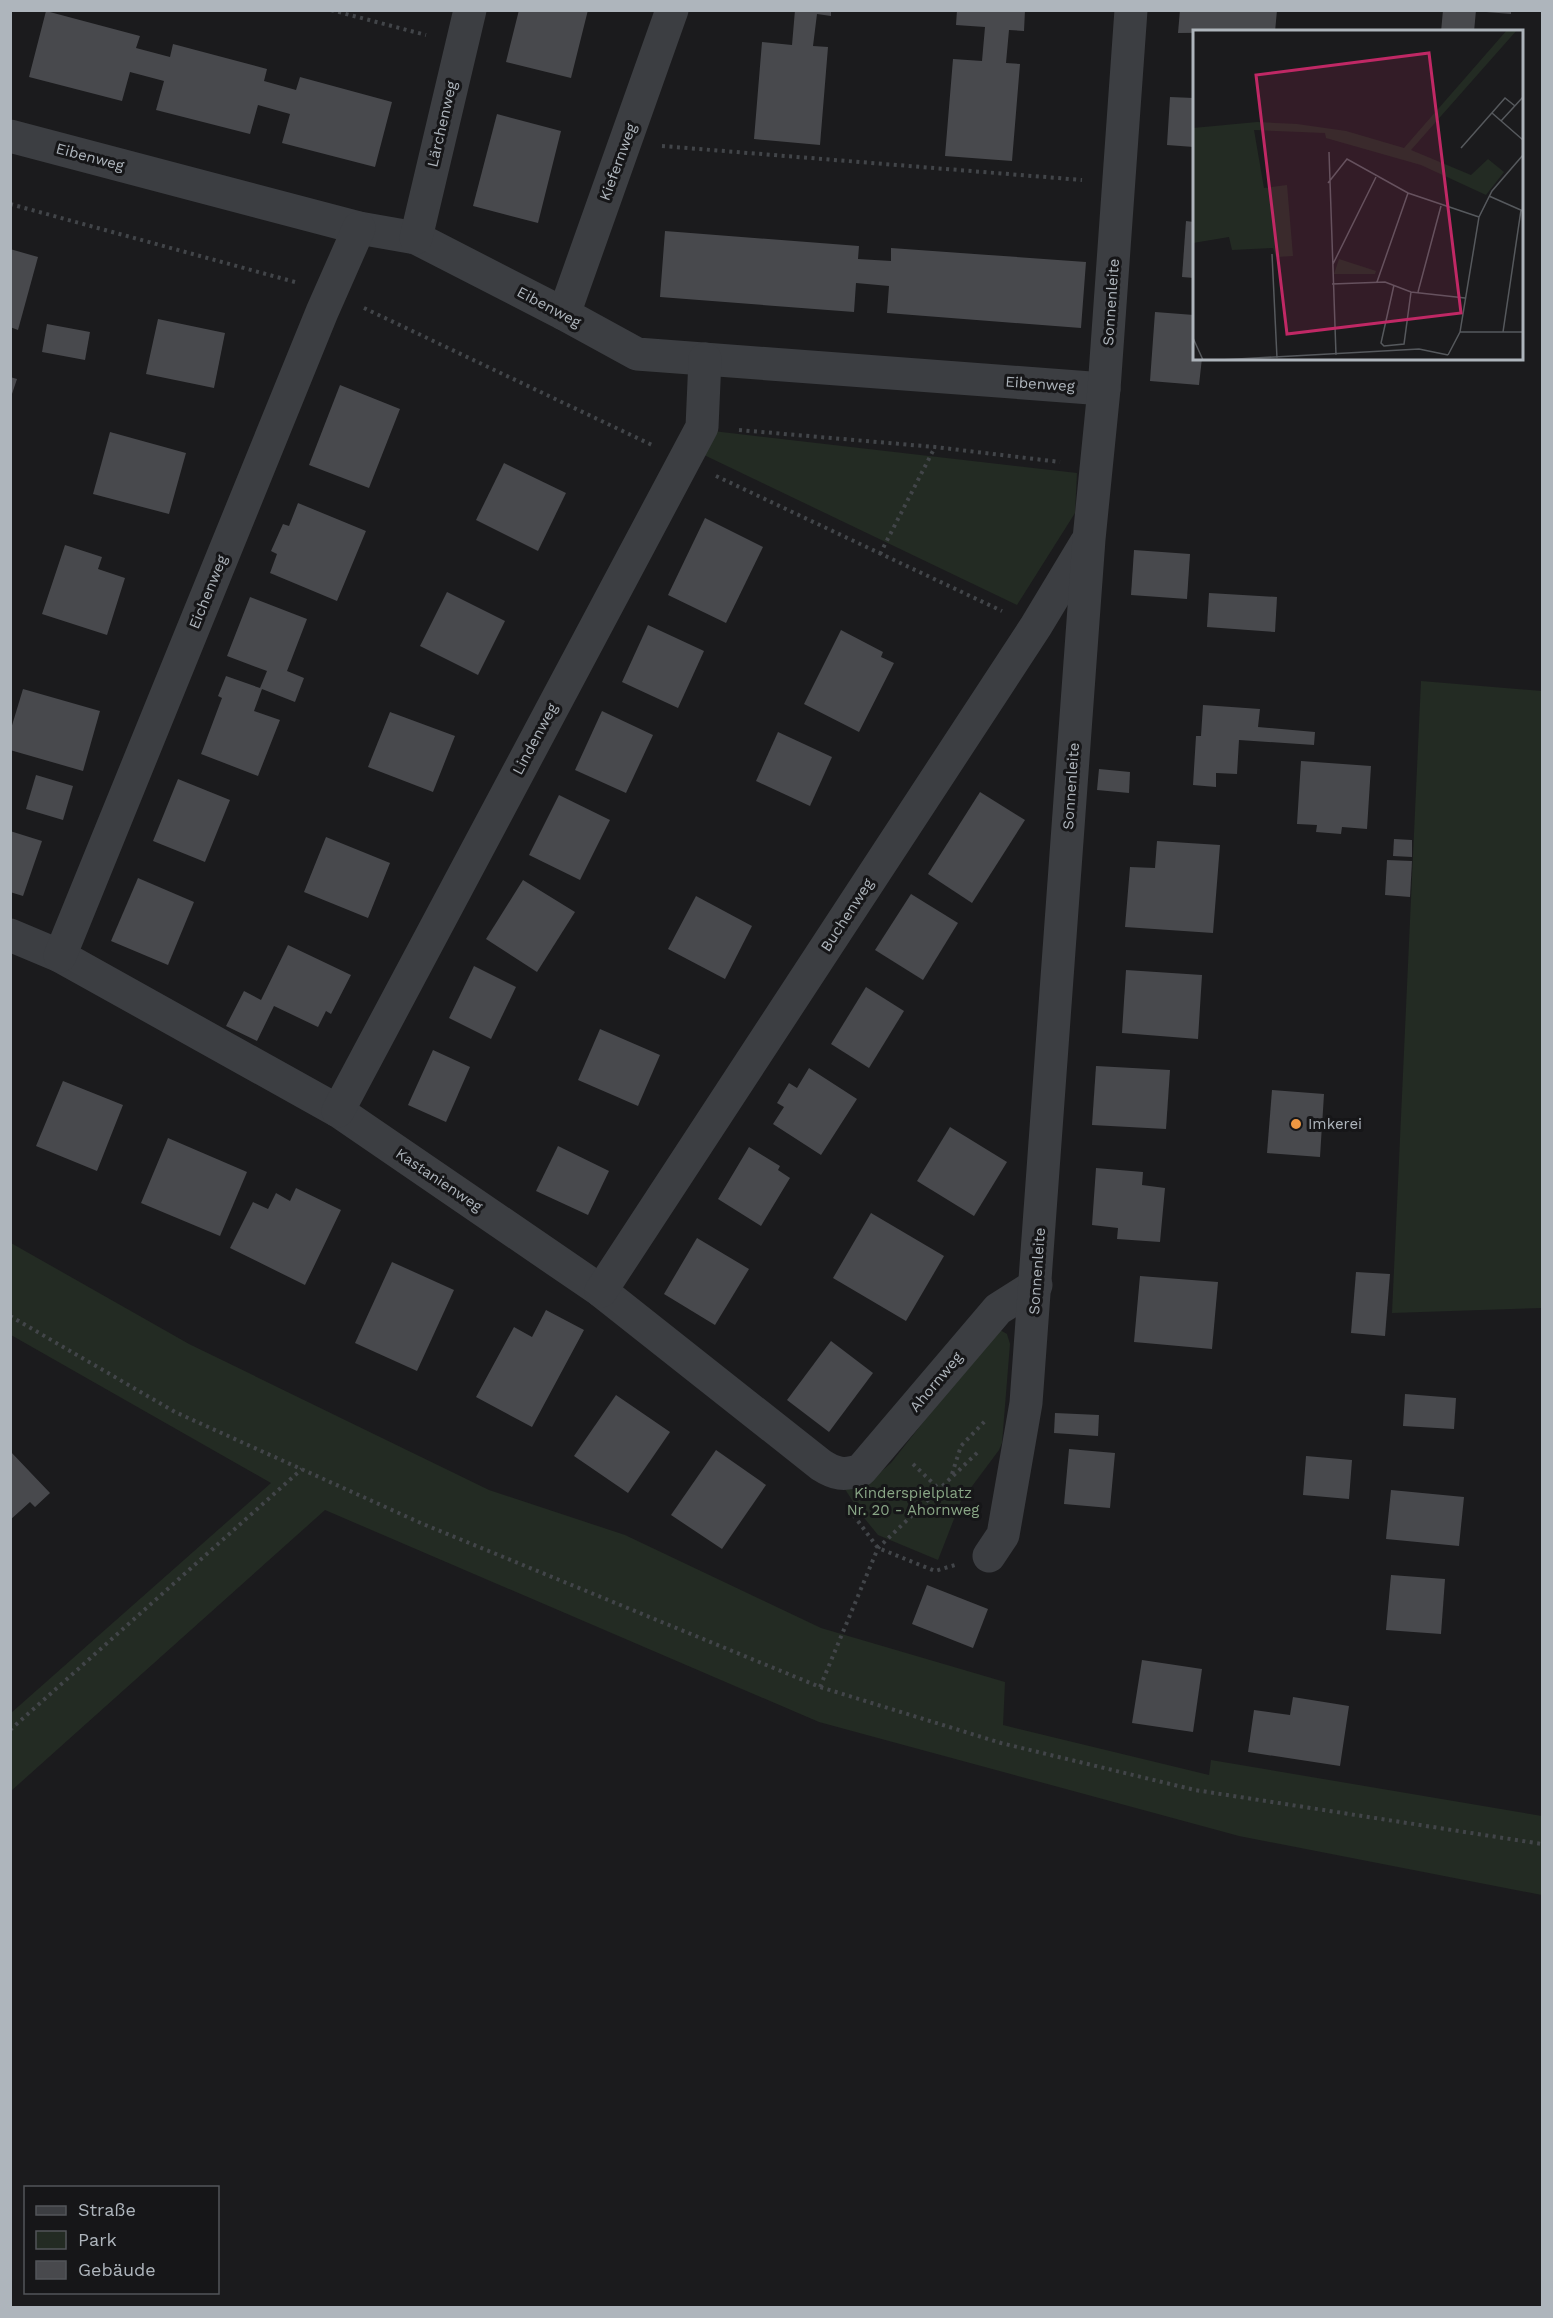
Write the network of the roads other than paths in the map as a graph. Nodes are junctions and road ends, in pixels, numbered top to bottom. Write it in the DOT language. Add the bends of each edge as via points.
graph roads {
  1 [pos="470,10"];
  2 [pos="672,10"];
  3 [pos="1131,10"];
  4 [pos="10,136"];
  5 [pos="359,228"];
  6 [pos="416,238"];
  7 [pos="564,314"];
  8 [pos="705,359"];
  9 [pos="1104,389"];
  10 [pos="1089,538"];
  11 [pos="10,935"];
  12 [pos="60,956"];
  13 [pos="338,1111"];
  14 [pos="1036,1285"];
  15 [pos="602,1291"];
  16 [pos="836,1474"];
  17 [pos="988,1556"];
  1 -- 6 [label="street, Lärchenweg"];
  2 -- 7 [label="street, Kiefernweg"];
  3 -- 9 [label="street, Sonnenleite"];
  4 -- 5 [label="street, Eibenweg"];
  5 -- 6 [label="street, Eibenweg"];
  5 -- 12 [label="street, Eichenweg"];
  6 -- 7 [label="street, Eibenweg"];
  7 -- 8 [label="street, Eibenweg" via="637,354"];
  8 -- 9 [label="street, Eibenweg"];
  8 -- 13 [label="street, Lindenweg" via="702,427"];
  9 -- 10 [label="street, Sonnenleite"];
  10 -- 14 [label="street, Sonnenleite"];
  10 -- 15 [label="street, Buchenweg" via="1036,626"];
  11 -- 12 [label="street, Kastanienweg"];
  12 -- 13 [label="street, Kastanienweg"];
  13 -- 15 [label="street, Kastanienweg"];
  14 -- 16 [label="street, Ahornweg" via="998,1309 861,1470"];
  14 -- 17 [label="street, Sonnenleite" via="1026,1403 1004,1535"];
  15 -- 16 [label="street, Kastanienweg"];
}
